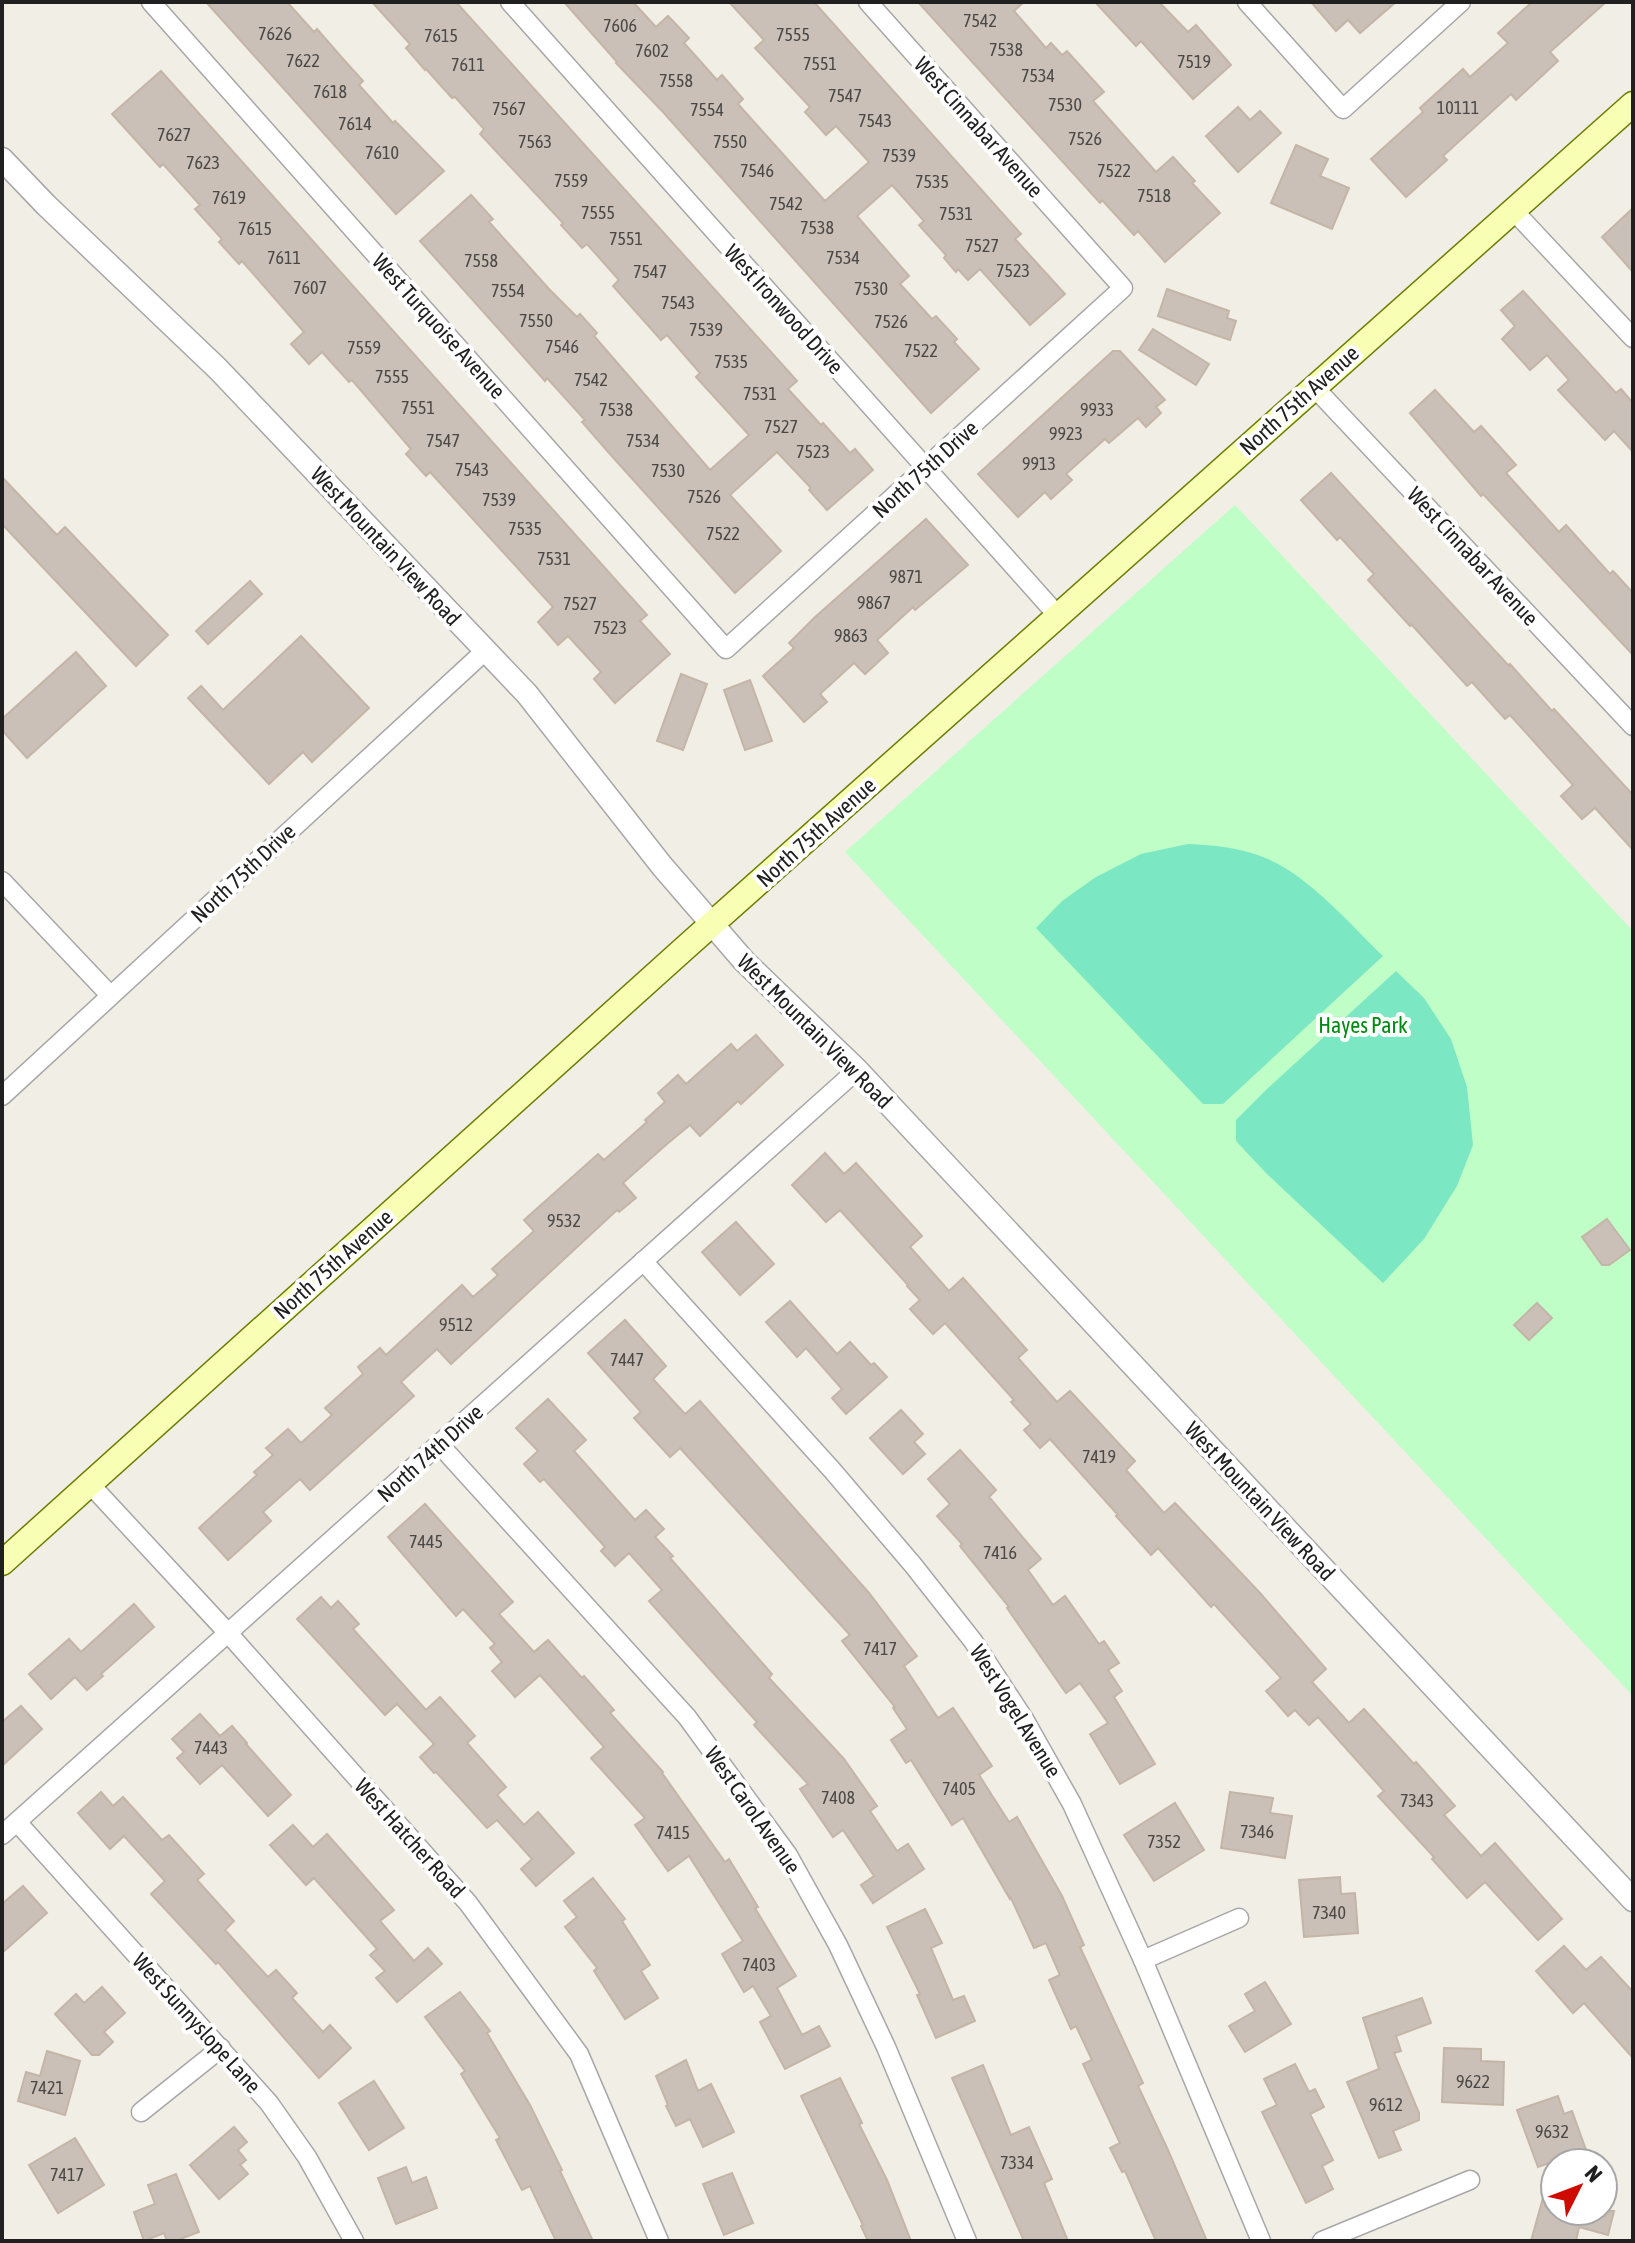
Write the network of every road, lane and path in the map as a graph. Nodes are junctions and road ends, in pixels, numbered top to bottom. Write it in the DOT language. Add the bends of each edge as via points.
graph roads {
  1 [pos="151,2"];
  2 [pos="510,2"];
  3 [pos="868,2"];
  4 [pos="1247,2"];
  5 [pos="1461,2"];
  6 [pos="1633,104"];
  7 [pos="2,159"];
  8 [pos="1513,210"];
  9 [pos="1123,288"];
  10 [pos="1633,338"];
  11 [pos="1314,387"];
  12 [pos="926,468"];
  13 [pos="1059,617"];
  14 [pos="726,649"];
  15 [pos="485,651"];
  16 [pos="1633,726"];
  17 [pos="2,881"];
  18 [pos="712,924"];
  19 [pos="110,995"];
  20 [pos="857,1070"];
  21 [pos="2,1096"];
  22 [pos="643,1261"];
  23 [pos="439,1444"];
  24 [pos="89,1483"];
  25 [pos="2,1563"];
  26 [pos="228,1633"];
  27 [pos="17,1822"];
  28 [pos="2,1835"];
  29 [pos="1633,1900"];
  30 [pos="1239,1918"];
  31 [pos="1143,1960"];
  32 [pos="221,2048"];
  33 [pos="141,2112"];
  34 [pos="1470,2180"];
  35 [pos="354,2241"];
  36 [pos="659,2241"];
  37 [pos="967,2241"];
  38 [pos="1261,2241"];
  39 [pos="1322,2241"];
  1 -- 14 [label="street, West Turquoise Avenue"];
  2 -- 12 [label="street, West Ironwood Drive"];
  3 -- 9 [label="street, West Cinnabar Avenue"];
  4 -- 5 [label="street" via="1343,109"];
  6 -- 8 [label="main road, North 75th Avenue"];
  7 -- 15 [label="street, West Mountain View Road" via="218,369"];
  8 -- 10 [label="street"];
  8 -- 11 [label="main road, North 75th Avenue"];
  9 -- 12 [label="street, North 75th Drive"];
  11 -- 13 [label="main road, North 75th Avenue"];
  11 -- 16 [label="street, West Cinnabar Avenue"];
  12 -- 13 [label="street, West Ironwood Drive"];
  12 -- 14 [label="street, North 75th Drive"];
  13 -- 18 [label="main road, North 75th Avenue"];
  15 -- 18 [label="street, West Mountain View Road" via="527,694"];
  15 -- 19 [label="street, North 75th Drive"];
  17 -- 19 [label="street"];
  18 -- 20 [label="street, West Mountain View Road"];
  18 -- 24 [label="main road, North 75th Avenue"];
  19 -- 21 [label="street, North 75th Drive"];
  20 -- 22 [label="street, North 74th Drive"];
  20 -- 29 [label="street, West Mountain View Road"];
  22 -- 23 [label="street, North 74th Drive"];
  22 -- 31 [label="street, West Vogel Avenue" via="832,1470 973,1641 1072,1804"];
  23 -- 26 [label="street, North 74th Drive"];
  23 -- 37 [label="street, West Carol Avenue" via="687,1717 788,1855 886,2047"];
  24 -- 25 [label="main road, North 75th Avenue"];
  24 -- 26 [label="street, West Hatcher Road"];
  26 -- 27 [label="street, North 74th Drive"];
  26 -- 36 [label="street, West Hatcher Road" via="468,1903 579,2054"];
  27 -- 28 [label="street, North 74th Drive"];
  27 -- 32 [label="street, West Sunnyslope Lane"];
  30 -- 31 [label="street"];
  31 -- 38 [label="street, West Vogel Avenue"];
  32 -- 33 [label="street"];
  32 -- 35 [label="street, West Sunnyslope Lane" via="307,2157"];
  34 -- 39 [label="street"];
}
